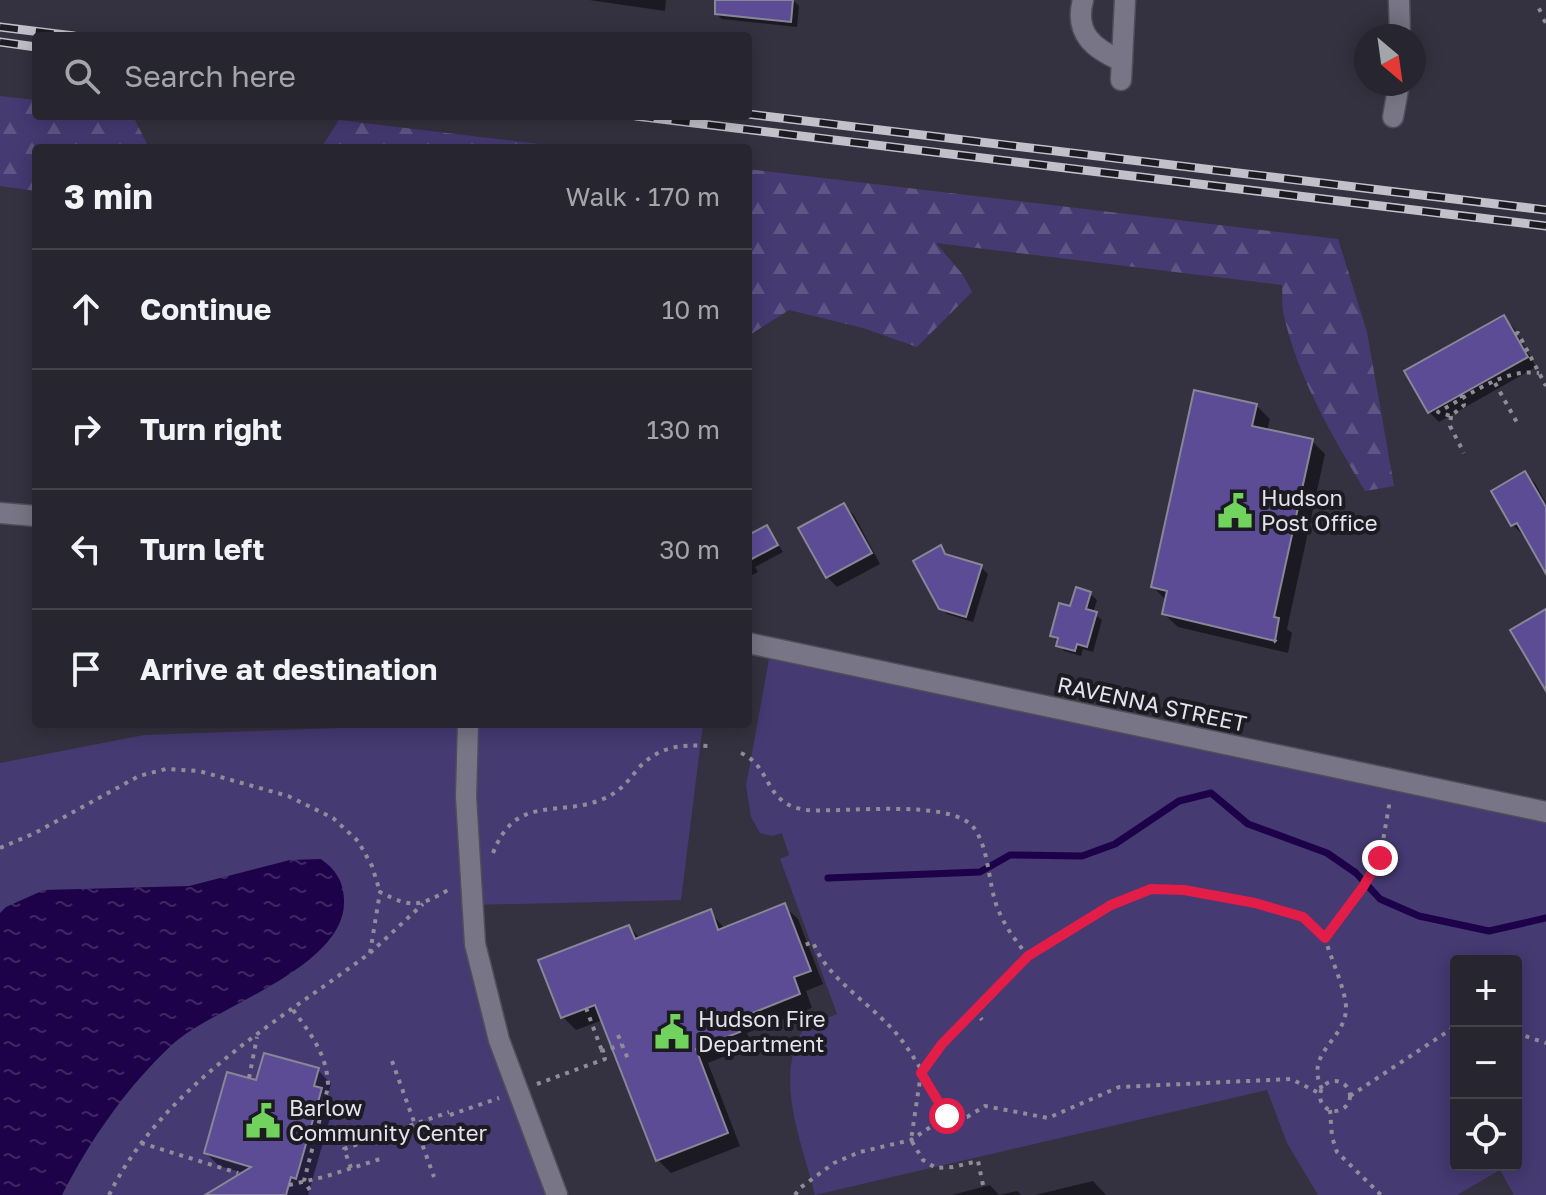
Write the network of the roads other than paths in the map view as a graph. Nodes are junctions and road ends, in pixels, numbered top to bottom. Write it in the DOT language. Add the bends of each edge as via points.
graph roads {
  1 [pos="1083,0"];
  2 [pos="1125,0"];
  3 [pos="1399,0"];
  4 [pos="1400,24"];
  5 [pos="1397,96"];
  6 [pos="1393,117"];
  7 [pos="0,513"];
  8 [pos="32,516"];
  9 [pos="752,644"];
  10 [pos="468,728"];
  11 [pos="1546,812"];
  12 [pos="557,1195"];
  1 -- 2 [label="street" via="1086,37 1121,71"];
  3 -- 4 [label="street"];
  5 -- 6 [label="street"];
  7 -- 8 [label="street"];
  9 -- 11 [label="street, RAVENNA STREET"];
  10 -- 12 [label="street" via="466,797 475,944 499,1040"];
}
